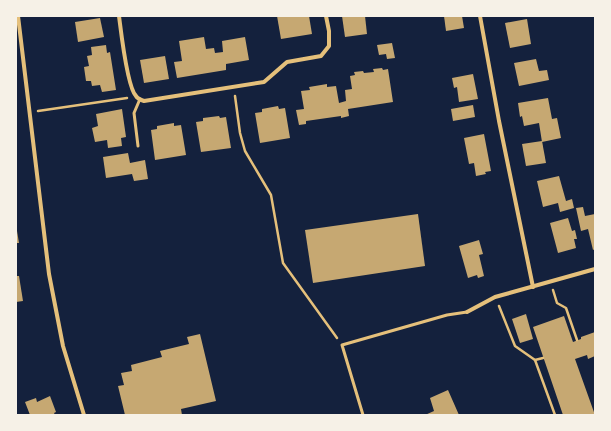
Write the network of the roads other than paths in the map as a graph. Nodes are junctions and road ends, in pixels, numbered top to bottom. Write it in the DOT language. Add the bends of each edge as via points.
graph roads {
  1 [pos="18,16"];
  2 [pos="119,16"];
  3 [pos="326,16"];
  4 [pos="480,16"];
  5 [pos="138,98"];
  6 [pos="138,146"];
  7 [pos="595,269"];
  8 [pos="533,287"];
  9 [pos="467,312"];
  10 [pos="84,415"];
  11 [pos="363,415"];
  1 -- 10 [label="street" via="49,274 63,346"];
  2 -- 5 [label="street" via="128,76"];
  3 -- 5 [label="street" via="329,46 321,56 287,62 264,82 144,101"];
  4 -- 8 [label="street"];
  5 -- 6 [label="lane" via="134,113"];
  7 -- 8 [label="street"];
  8 -- 9 [label="street" via="495,297"];
  9 -- 11 [label="lane" via="447,315 342,345"];
}
